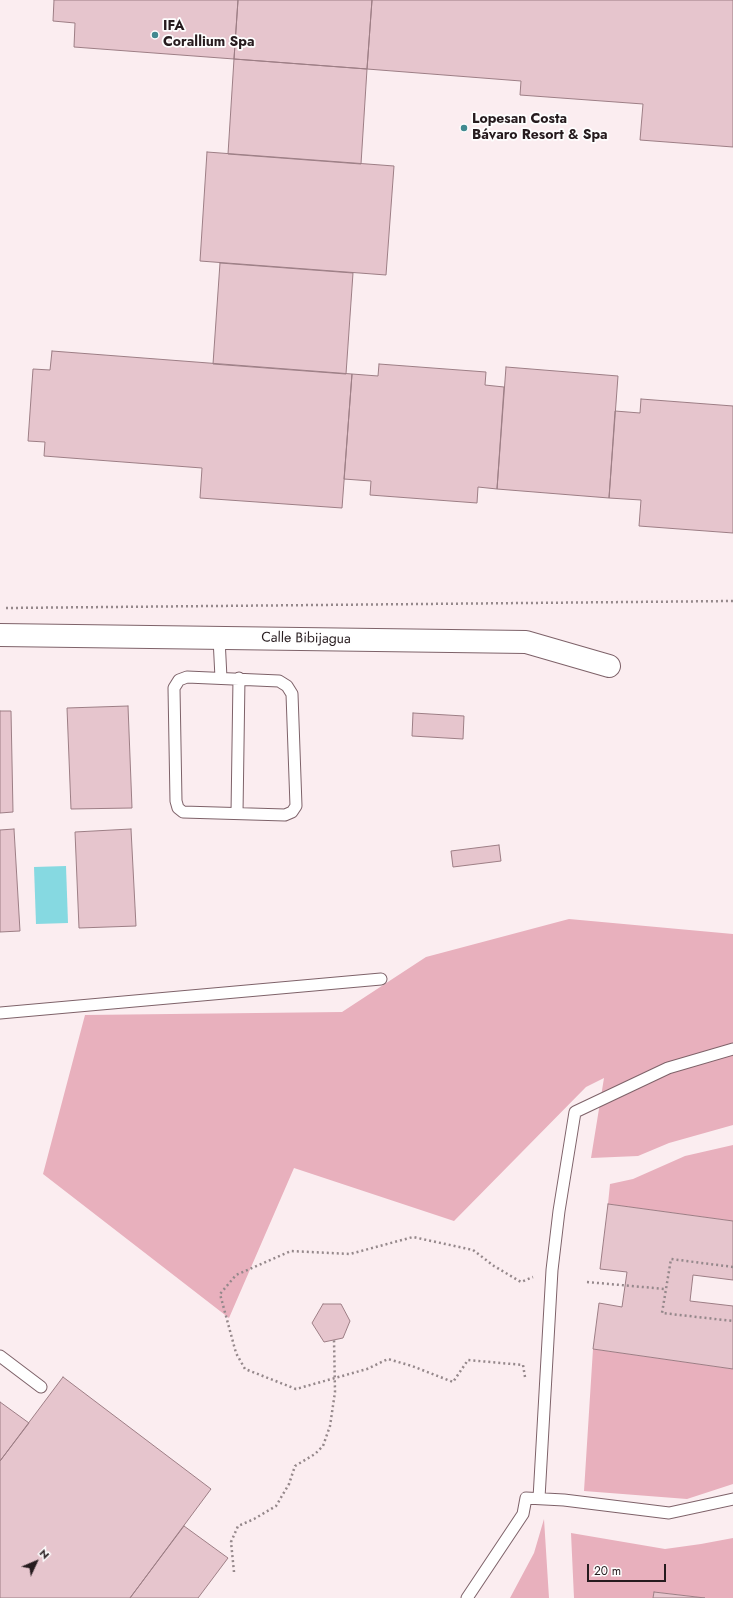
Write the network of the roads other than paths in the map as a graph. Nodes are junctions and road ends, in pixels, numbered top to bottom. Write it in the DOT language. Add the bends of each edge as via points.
graph roads {
  1 [pos="0,635"];
  2 [pos="219,638"];
  3 [pos="609,666"];
  4 [pos="221,678"];
  5 [pos="239,678"];
  6 [pos="237,813"];
  7 [pos="381,979"];
  8 [pos="0,1013"];
  9 [pos="733,1049"];
  10 [pos="0,1356"];
  11 [pos="41,1387"];
  12 [pos="539,1498"];
  13 [pos="733,1499"];
  14 [pos="467,1598"];
  1 -- 2 [label="street, Calle Bibijagua"];
  2 -- 3 [label="street, Calle Bibijagua" via="526,642"];
  2 -- 4 [label="lane"];
  4 -- 5 [label="lane"];
  4 -- 6 [label="lane" via="187,677 179,680 174,688 176,801 178,808 183,812"];
  5 -- 6 [label="lane"];
  5 -- 6 [label="lane" via="279,681 287,686 292,694 296,806 292,812 285,815"];
  7 -- 8 [label="lane"];
  9 -- 12 [label="lane" via="668,1068 575,1112 552,1270"];
  10 -- 11 [label="lane"];
  12 -- 13 [label="lane" via="669,1513"];
  12 -- 14 [label="lane" via="526,1498 523,1514"];
}
